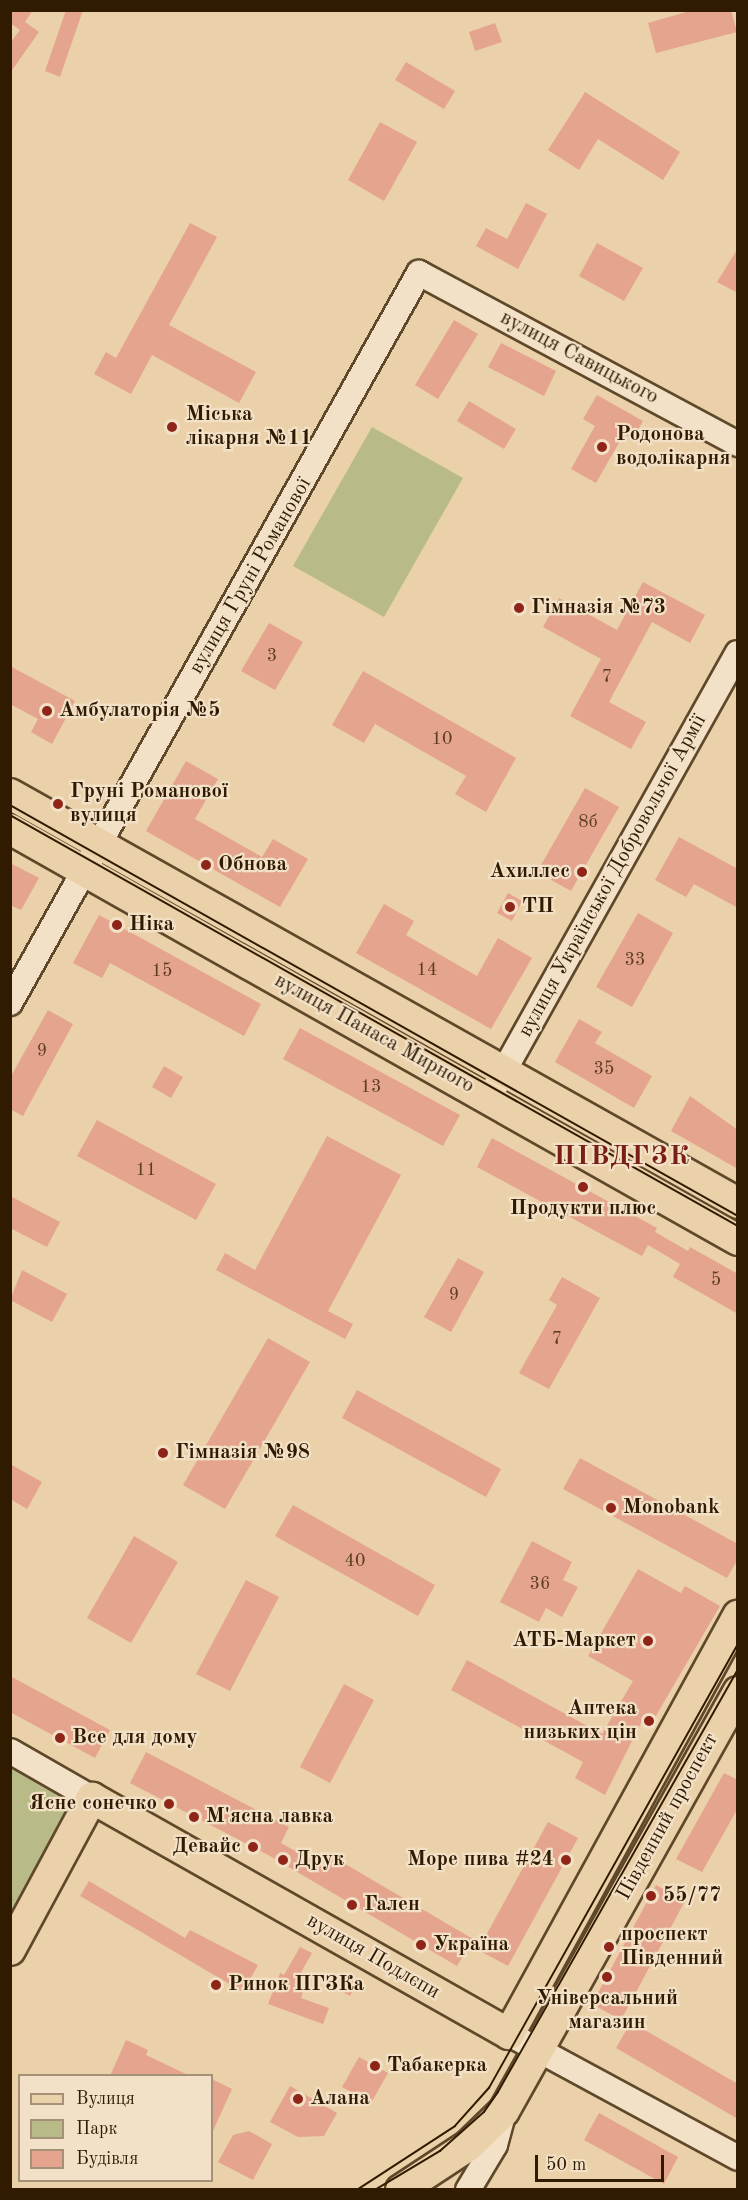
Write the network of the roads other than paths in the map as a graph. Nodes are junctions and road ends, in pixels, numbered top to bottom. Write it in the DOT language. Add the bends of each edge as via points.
graph roads {
  1 [pos="419,273"];
  2 [pos="738,444"];
  3 [pos="738,653"];
  4 [pos="10,794"];
  5 [pos="10,829"];
  6 [pos="100,843"];
  7 [pos="84,871"];
  8 [pos="10,1003"];
  9 [pos="503,1072"];
  10 [pos="488,1099"];
  11 [pos="738,1203"];
  12 [pos="738,1240"];
  13 [pos="738,1616"];
  14 [pos="738,1692"];
  15 [pos="10,1751"];
  16 [pos="92,1798"];
  17 [pos="10,1950"];
  18 [pos="509,2034"];
  19 [pos="538,2051"];
  20 [pos="504,2111"];
  21 [pos="738,2158"];
  22 [pos="401,2190"];
  23 [pos="468,2190"];
  1 -- 2 [label="street, вулиця Савицького"];
  1 -- 6 [label="street, вулиця Груні Романової"];
  3 -- 9 [label="street, вулиця Української Добровольчої Армії"];
  4 -- 6 [label="main road, вулиця Панаса Мирного"];
  5 -- 7 [label="main road, вулиця Панаса Мирного"];
  6 -- 7 [label="street, вулиця Груні Романової"];
  6 -- 9 [label="main road, вулиця Панаса Мирного"];
  7 -- 8 [label="street, вулиця Груні Романової"];
  7 -- 10 [label="main road, вулиця Панаса Мирного"];
  9 -- 10 [label="street, вулиця Української Добровольчої Армії"];
  9 -- 11 [label="main road, вулиця Панаса Мирного"];
  10 -- 12 [label="main road, вулиця Панаса Мирного"];
  13 -- 18 [label="main road, Південний проспект"];
  14 -- 19 [label="main road, Південний проспект"];
  15 -- 16 [label="street, вулиця Подлєпи"];
  16 -- 17 [label="main road"];
  16 -- 18 [label="main road, вулиця Подлєпи"];
  18 -- 19 [label="street, вулиця Подлєпи"];
  19 -- 20 [label="main road, Південний проспект"];
  19 -- 21 [label="street, вулиця Подлєпи"];
  20 -- 22 [label="main road, Південний проспект" via="468,2146"];
  20 -- 23 [label="street" via="495,2145"];
}
